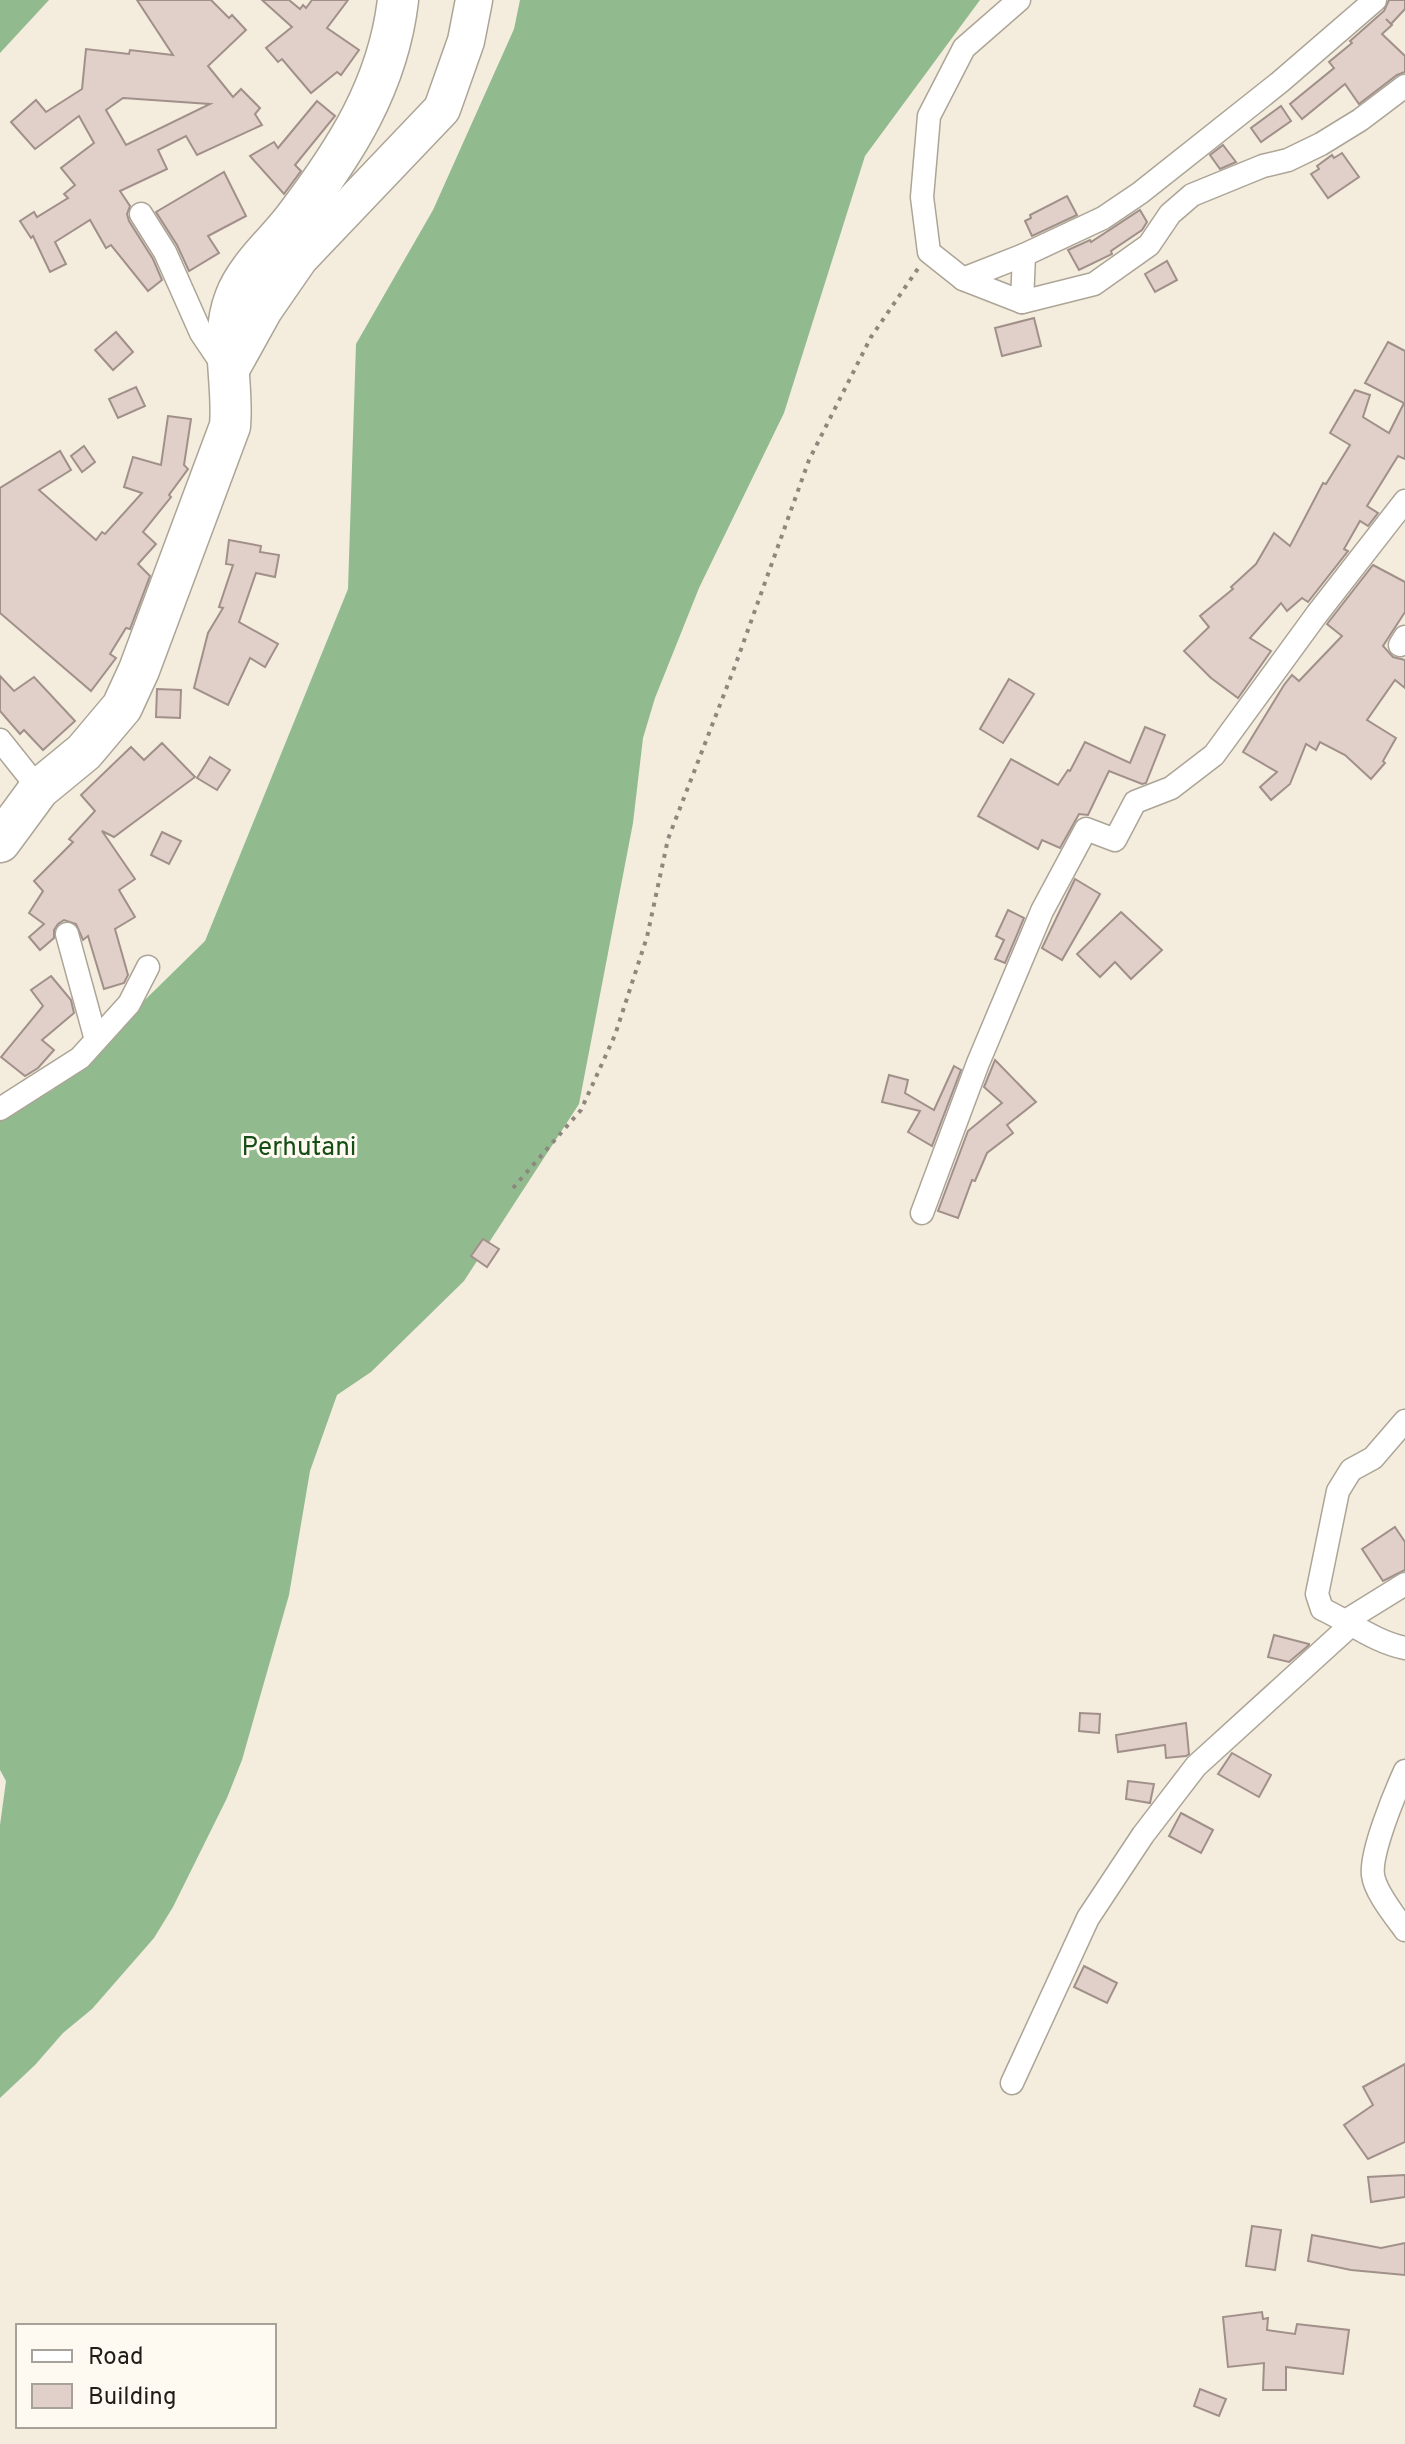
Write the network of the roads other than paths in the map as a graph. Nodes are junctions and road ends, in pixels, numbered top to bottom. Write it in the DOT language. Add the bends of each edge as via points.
graph roads {
  1 [pos="398,0"];
  2 [pos="474,0"];
  3 [pos="1019,0"];
  4 [pos="1375,0"];
  5 [pos="1405,86"];
  6 [pos="141,214"];
  7 [pos="1024,255"];
  8 [pos="963,279"];
  9 [pos="1022,302"];
  10 [pos="229,373"];
  11 [pos="1405,501"];
  12 [pos="5,746"];
  13 [pos="39,789"];
  14 [pos="0,842"];
  15 [pos="67,934"];
  16 [pos="148,967"];
  17 [pos="96,1040"];
  18 [pos="0,1109"];
  19 [pos="922,1213"];
  20 [pos="1405,1421"];
  21 [pos="1405,1584"];
  22 [pos="1350,1622"];
  23 [pos="1405,1648"];
  24 [pos="1405,1771"];
  25 [pos="1405,1930"];
  26 [pos="1012,2083"];
  1 -- 10 [label="highway" via="374,95 338,157 235,297 227,333"];
  2 -- 10 [label="main road" via="442,109 300,258"];
  3 -- 8 [label="street" via="964,48 929,116 922,197 929,252"];
  4 -- 7 [label="street" via="1140,193 1103,218"];
  5 -- 9 [label="street" via="1321,144 1192,195 1170,214 1149,245 1094,284"];
  6 -- 10 [label="street" via="165,252 201,333"];
  7 -- 8 [label="street"];
  7 -- 9 [label="street"];
  8 -- 9 [label="street"];
  10 -- 13 [label="highway" via="230,426 139,670 122,707 84,752"];
  11 -- 19 [label="street" via="1214,755 1171,788 1135,802 1115,840 1086,829 1042,911"];
  12 -- 13 [label="street"];
  13 -- 14 [label="highway"];
  15 -- 17 [label="street"];
  16 -- 17 [label="street" via="129,1004"];
  17 -- 18 [label="street" via="60,1073"];
  20 -- 22 [label="street" via="1373,1458 1351,1470 1338,1491 1317,1594 1322,1609"];
  21 -- 22 [label="street"];
  22 -- 23 [label="street" via="1383,1643"];
  22 -- 26 [label="street" via="1196,1766 1143,1835 1088,1918"];
  24 -- 25 [label="street" via="1379,1839 1373,1875"];
}
